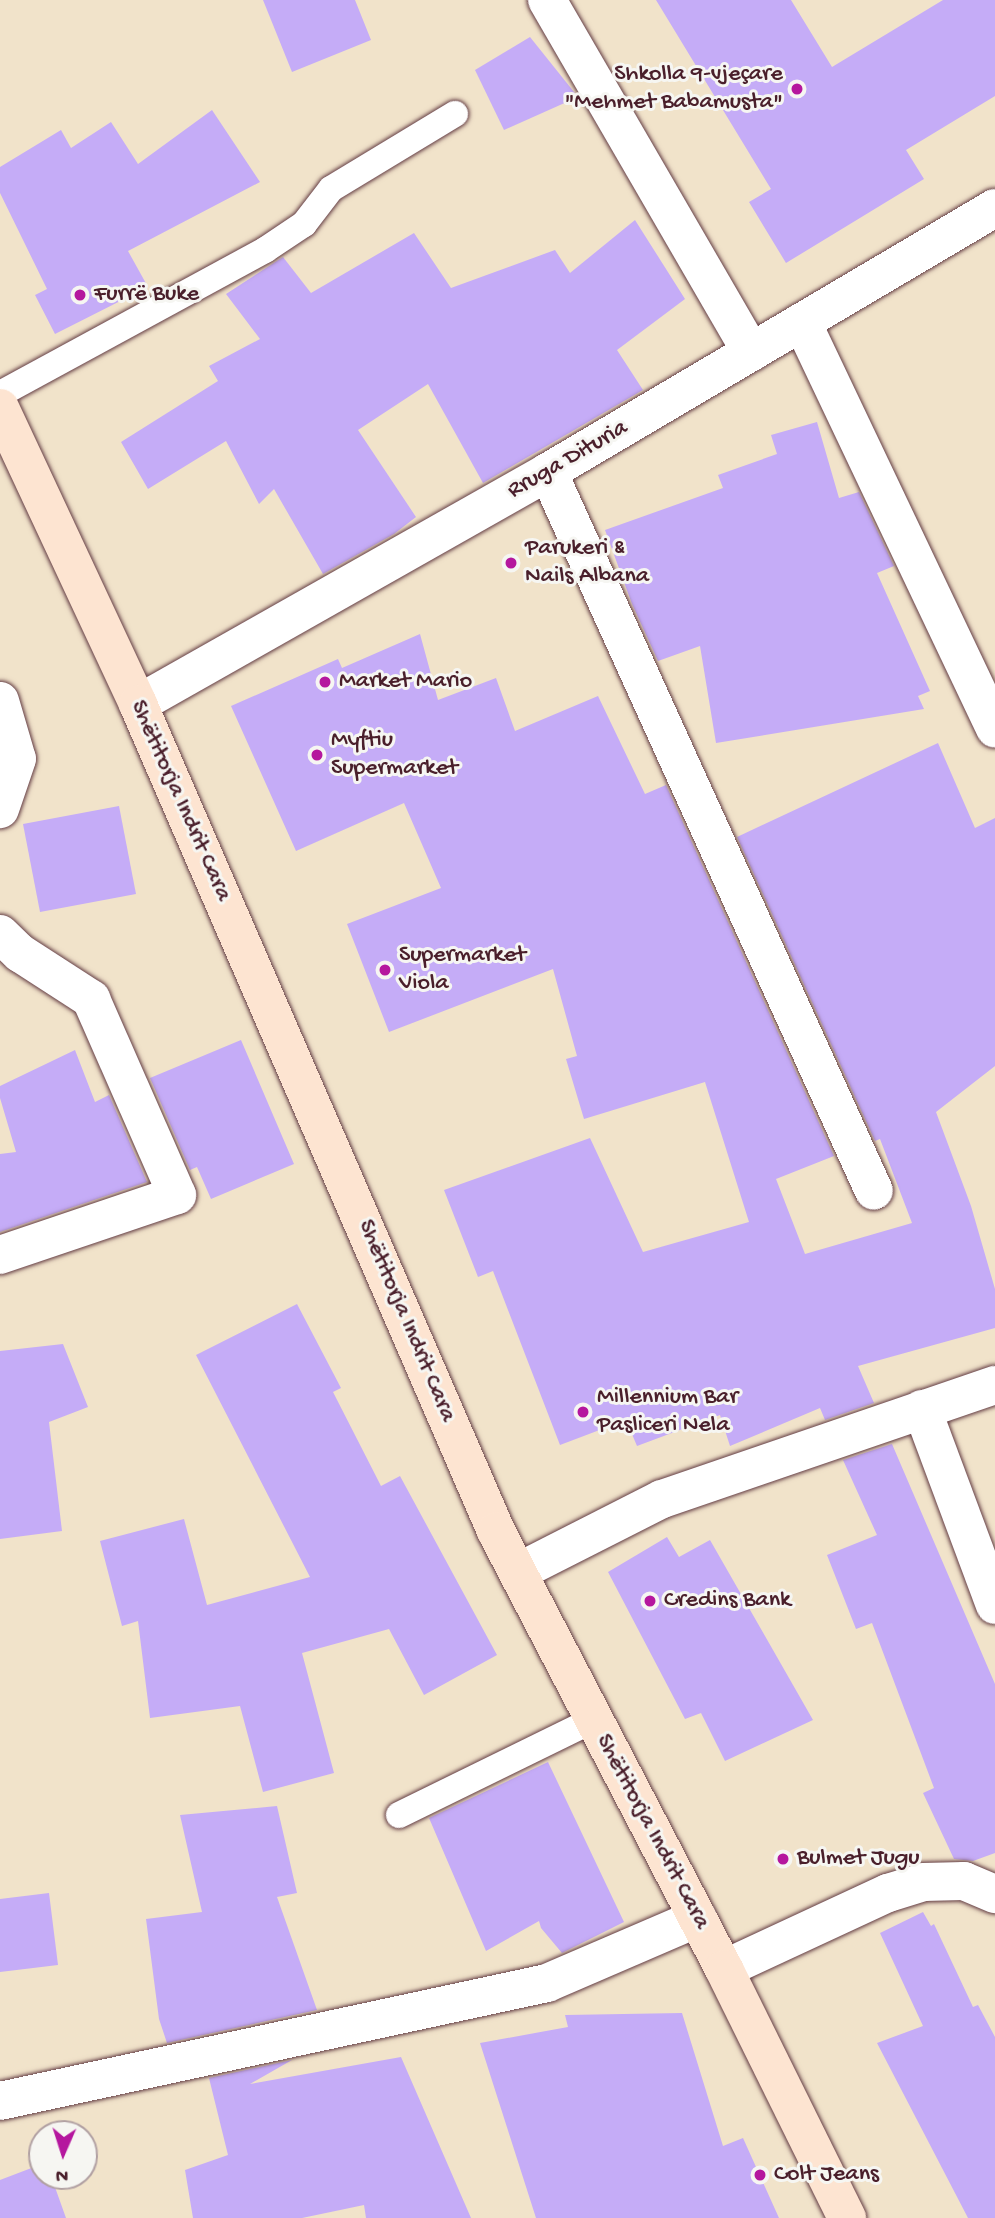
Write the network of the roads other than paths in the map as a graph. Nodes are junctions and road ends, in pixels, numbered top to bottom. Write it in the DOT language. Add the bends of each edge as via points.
graph roads {
  1 [pos="547,0"];
  2 [pos="455,114"];
  3 [pos="995,208"];
  4 [pos="803,322"];
  5 [pos="751,352"];
  6 [pos="0,394"];
  7 [pos="0,408"];
  8 [pos="548,472"];
  9 [pos="0,701"];
  10 [pos="138,704"];
  11 [pos="995,728"];
  12 [pos="0,809"];
  13 [pos="0,934"];
  14 [pos="874,1191"];
  15 [pos="0,1255"];
  16 [pos="995,1385"];
  17 [pos="922,1409"];
  18 [pos="518,1572"];
  19 [pos="995,1605"];
  20 [pos="593,1720"];
  21 [pos="398,1815"];
  22 [pos="995,1894"];
  23 [pos="698,1918"];
  24 [pos="724,1969"];
  25 [pos="0,2101"];
  26 [pos="847,2218"];
  1 -- 5 [label="street"];
  2 -- 6 [label="lane" via="331,189 304,224 265,250"];
  3 -- 4 [label="street, Rruga Dituria"];
  4 -- 5 [label="street, Rruga Dituria"];
  4 -- 11 [label="street"];
  5 -- 8 [label="street, Rruga Dituria"];
  7 -- 10 [label="main road, Shëtitorja Indrit Cara"];
  8 -- 10 [label="street, Rruga Dituria"];
  8 -- 14 [label="street"];
  9 -- 12 [label="street" via="17,759"];
  10 -- 18 [label="main road, Shëtitorja Indrit Cara" via="496,1531"];
  13 -- 15 [label="street" via="20,953 91,999 177,1195"];
  16 -- 17 [label="street"];
  17 -- 18 [label="street" via="662,1499"];
  17 -- 19 [label="street"];
  18 -- 20 [label="main road, Shëtitorja Indrit Cara"];
  20 -- 21 [label="lane"];
  20 -- 23 [label="main road, Shëtitorja Indrit Cara"];
  22 -- 24 [label="street" via="964,1881 923,1882"];
  23 -- 24 [label="main road, Shëtitorja Indrit Cara"];
  23 -- 25 [label="street" via="547,1983"];
  24 -- 26 [label="main road, Shëtitorja Indrit Cara"];
}
